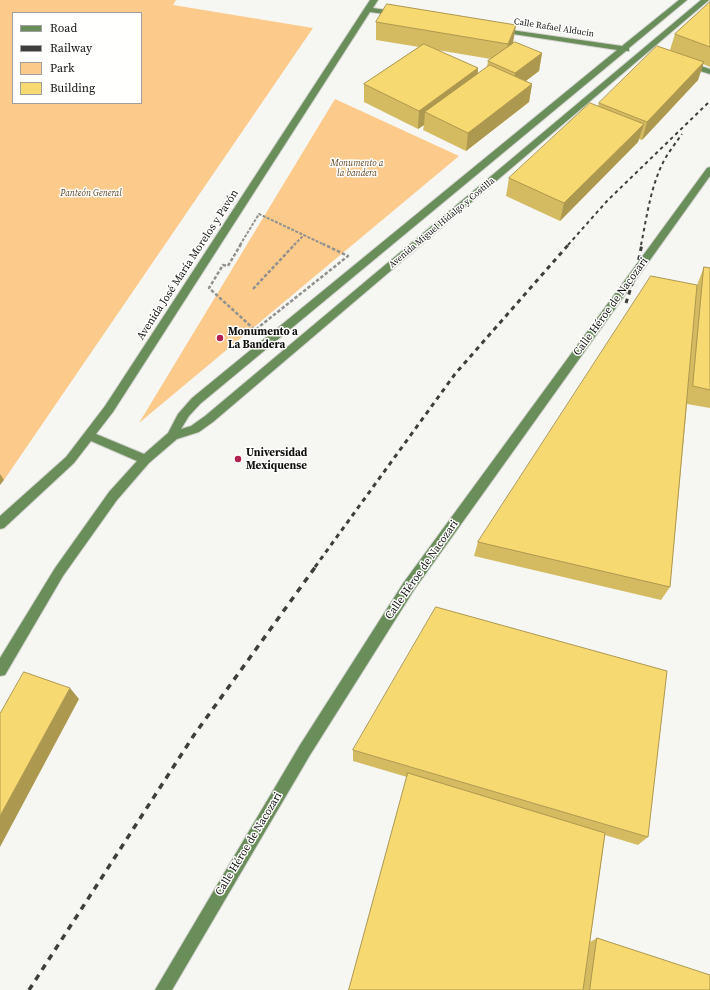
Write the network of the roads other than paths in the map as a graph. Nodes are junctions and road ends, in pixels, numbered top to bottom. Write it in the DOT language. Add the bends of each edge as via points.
graph roads {
  1 [pos="374,0"];
  2 [pos="683,0"];
  3 [pos="705,0"];
  4 [pos="368,10"];
  5 [pos="408,16"];
  6 [pos="494,29"];
  7 [pos="622,49"];
  8 [pos="646,54"];
  9 [pos="676,61"];
  10 [pos="710,72"];
  11 [pos="566,95"];
  12 [pos="584,102"];
  13 [pos="492,156"];
  14 [pos="511,164"];
  15 [pos="710,170"];
  16 [pos="90,436"];
  17 [pos="173,436"];
  18 [pos="145,460"];
  19 [pos="0,524"];
  20 [pos="0,670"];
  21 [pos="163,990"];
  1 -- 4 [label="main road, Avenida José María Morelos y Pavón"];
  2 -- 7 [label="main road, Avenida Miguel Hidalgo y Costilla"];
  3 -- 8 [label="main road, Avenida Miguel Hidalgo y Costilla"];
  4 -- 5 [label="main road"];
  4 -- 16 [label="main road, Avenida José María Morelos y Pavón"];
  6 -- 7 [label="main road, Calle Rafael Alducin"];
  7 -- 8 [label="main road, Calle Rafael Alducin"];
  7 -- 11 [label="main road, Avenida Miguel Hidalgo y Costilla"];
  8 -- 12 [label="main road, Avenida Miguel Hidalgo y Costilla"];
  9 -- 10 [label="main road"];
  11 -- 12 [label="main road"];
  11 -- 13 [label="main road, Avenida Miguel Hidalgo y Costilla"];
  12 -- 14 [label="main road, Avenida Miguel Hidalgo y Costilla"];
  13 -- 14 [label="main road"];
  13 -- 17 [label="main road, Avenida Miguel Hidalgo y Costilla" via="196,401 177,423"];
  14 -- 17 [label="main road, Avenida Miguel Hidalgo y Costilla" via="209,419 195,429"];
  15 -- 21 [label="main road, Calle Héroe de Nacozari" via="409,586 305,750"];
  16 -- 18 [label="main road"];
  16 -- 19 [label="main road, Avenida José María Morelos y Pavón" via="70,460"];
  17 -- 18 [label="main road, Avenida Miguel Hidalgo y Costilla"];
  18 -- 20 [label="main road, Avenida Miguel Hidalgo y Costilla" via="90,527 59,572"];
}
